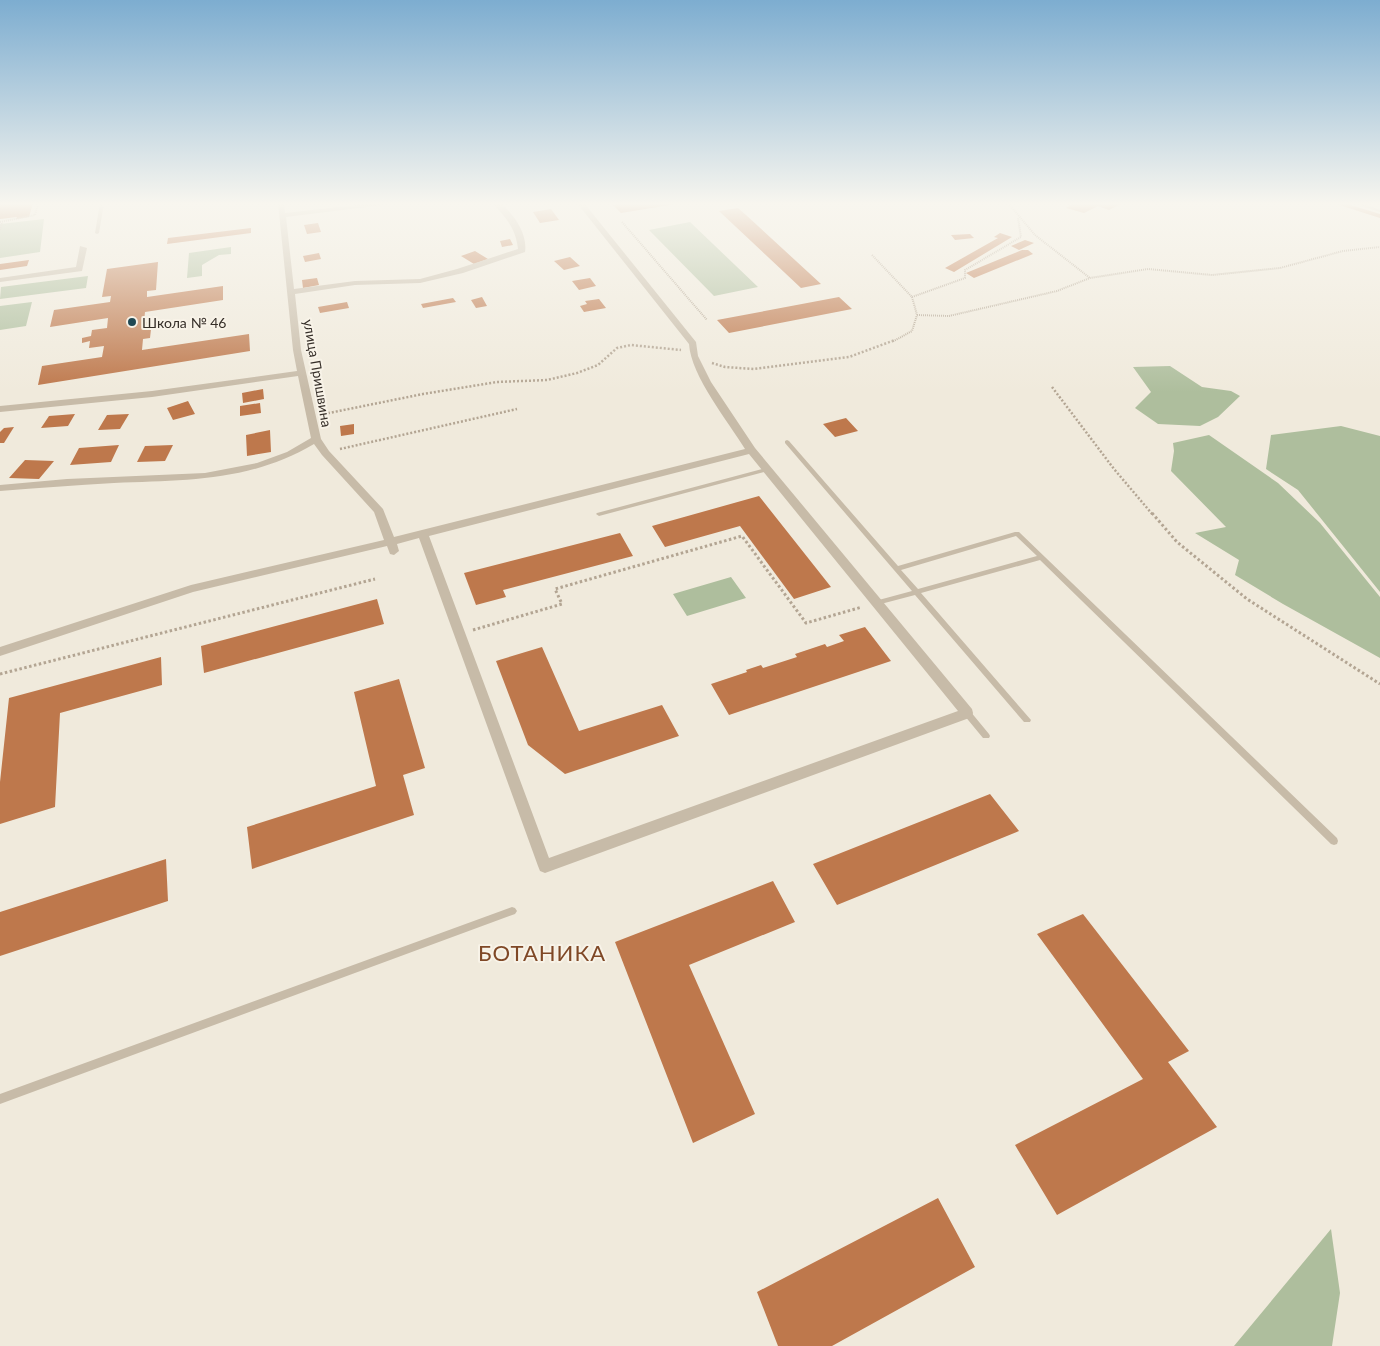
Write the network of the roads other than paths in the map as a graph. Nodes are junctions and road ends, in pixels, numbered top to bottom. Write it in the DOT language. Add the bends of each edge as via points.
graph roads {
  1 [pos="79,266"];
  2 [pos="287,266"];
  3 [pos="475,266"];
  4 [pos="630,266"];
  5 [pos="0,280"];
  6 [pos="290,292"];
  7 [pos="302,372"];
  8 [pos="0,409"];
  9 [pos="316,439"];
  10 [pos="786,442"];
  11 [pos="751,450"];
  12 [pos="766,470"];
  13 [pos="0,488"];
  14 [pos="599,514"];
  15 [pos="423,534"];
  16 [pos="393,546"];
  17 [pos="1042,558"];
  18 [pos="896,569"];
  19 [pos="916,592"];
  20 [pos="877,603"];
  21 [pos="0,652"];
  22 [pos="967,714"];
  23 [pos="1027,720"];
  24 [pos="986,736"];
  25 [pos="1334,841"];
  26 [pos="512,911"];
  27 [pos="0,1099"];
  1 -- 5 [label="street" via="78,269"];
  2 -- 6 [label="street, улица Пришвина"];
  3 -- 6 [label="street" via="420,281 356,283"];
  4 -- 11 [label="street" via="693,344 694,356 707,382"];
  6 -- 7 [label="street, улица Пришвина"];
  7 -- 8 [label="street" via="131,398"];
  7 -- 9 [label="street, улица Пришвина"];
  9 -- 13 [label="street" via="259,466 205,476"];
  9 -- 16 [label="street, улица Пришвина" via="379,511"];
  10 -- 18 [label="lane"];
  11 -- 12 [label="street"];
  11 -- 15 [label="street"];
  12 -- 14 [label="lane"];
  12 -- 20 [label="street"];
  15 -- 16 [label="street"];
  15 -- 22 [label="street" via="545,866"];
  16 -- 21 [label="street" via="191,589"];
  17 -- 18 [label="lane" via="1017,533"];
  17 -- 19 [label="lane"];
  17 -- 25 [label="lane"];
  18 -- 19 [label="lane"];
  19 -- 20 [label="lane"];
  19 -- 23 [label="lane"];
  20 -- 22 [label="street"];
  22 -- 24 [label="lane"];
  26 -- 27 [label="lane"];
}
